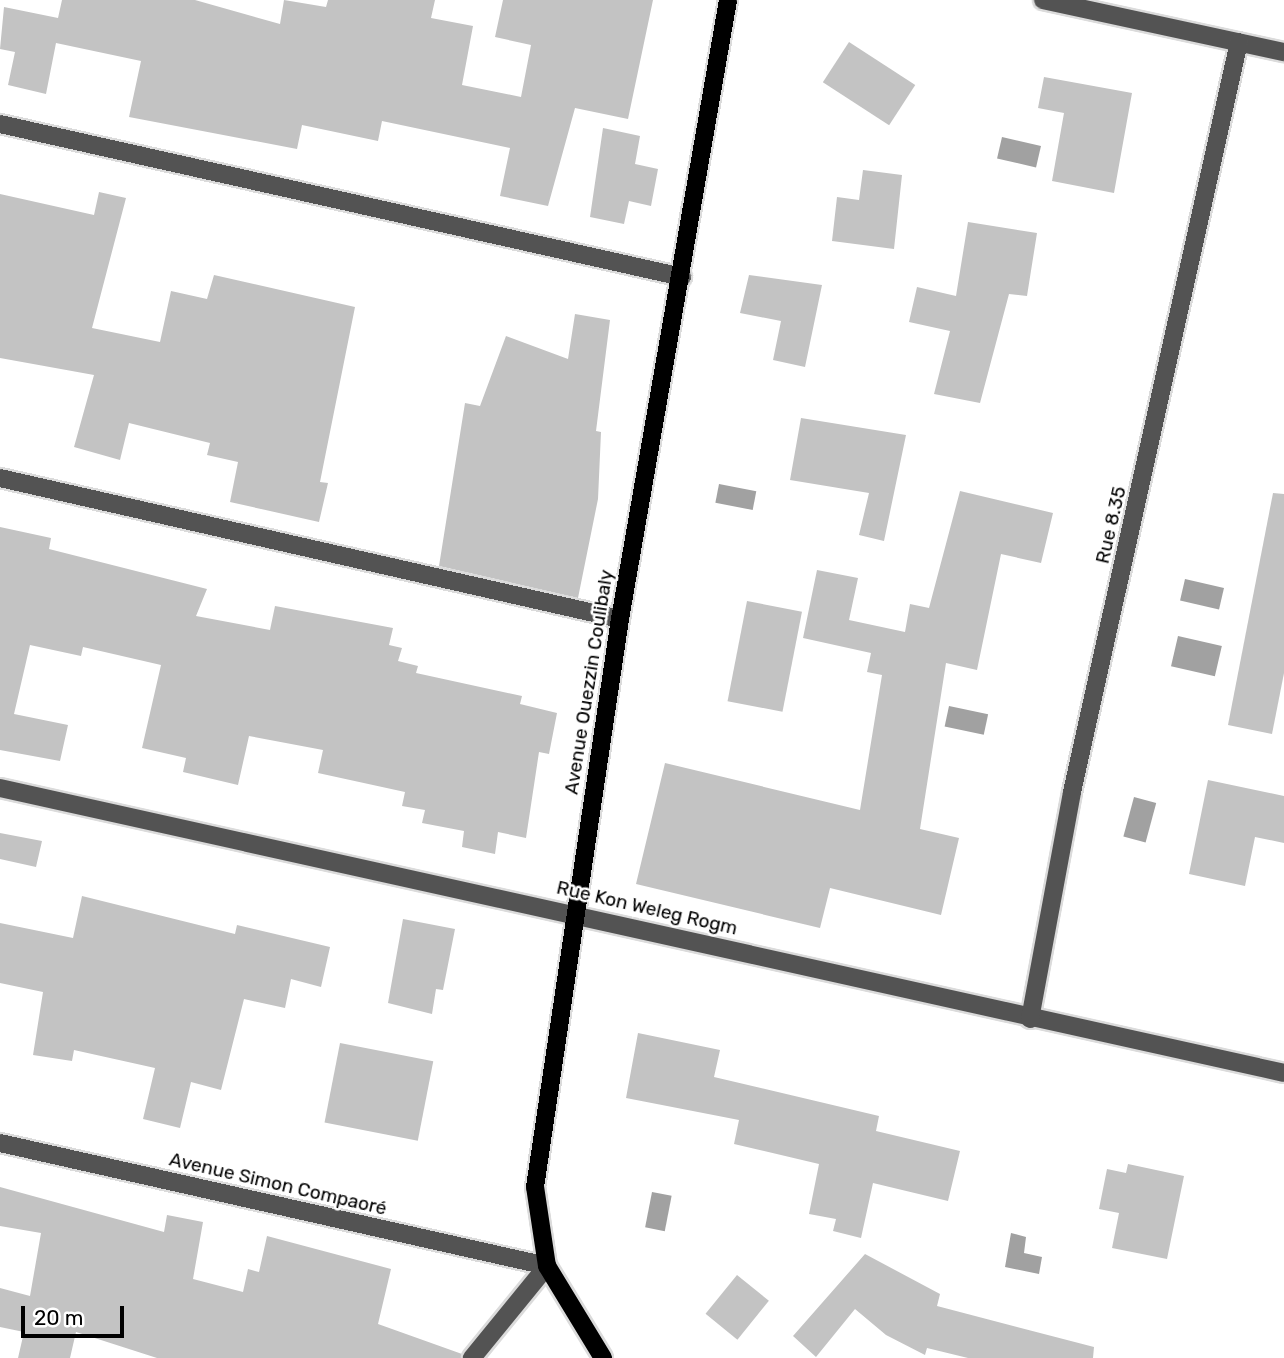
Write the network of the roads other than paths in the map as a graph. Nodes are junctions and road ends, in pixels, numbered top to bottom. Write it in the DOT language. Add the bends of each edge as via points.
graph roads {
  1 [pos="728,0"];
  2 [pos="1043,0"];
  3 [pos="1239,42"];
  4 [pos="1284,52"];
  5 [pos="0,124"];
  6 [pos="682,277"];
  7 [pos="0,478"];
  8 [pos="620,619"];
  9 [pos="0,788"];
  10 [pos="573,912"];
  11 [pos="1030,1019"];
  12 [pos="1284,1073"];
  13 [pos="0,1143"];
  14 [pos="547,1266"];
  15 [pos="472,1358"];
  16 [pos="603,1358"];
  1 -- 6 [label="main road, Avenue Ouezzin Coulibaly"];
  2 -- 3 [label="street"];
  3 -- 4 [label="street"];
  3 -- 11 [label="street, Rue 8.35" via="1072,792"];
  5 -- 6 [label="street"];
  6 -- 8 [label="main road, Avenue Ouezzin Coulibaly"];
  7 -- 8 [label="street"];
  8 -- 10 [label="main road, Avenue Ouezzin Coulibaly"];
  9 -- 10 [label="street, Rue Kon Weleg Rogm"];
  10 -- 11 [label="street, Rue Kon Weleg Rogm"];
  10 -- 14 [label="main road, Avenue Ouezzin Coulibaly" via="535,1186"];
  11 -- 12 [label="street, Rue Kon Weleg Rogm"];
  13 -- 14 [label="street, Avenue Simon Compaoré"];
  14 -- 15 [label="street"];
  14 -- 16 [label="main road, Avenue Ouezzin Coulibaly"];
}
